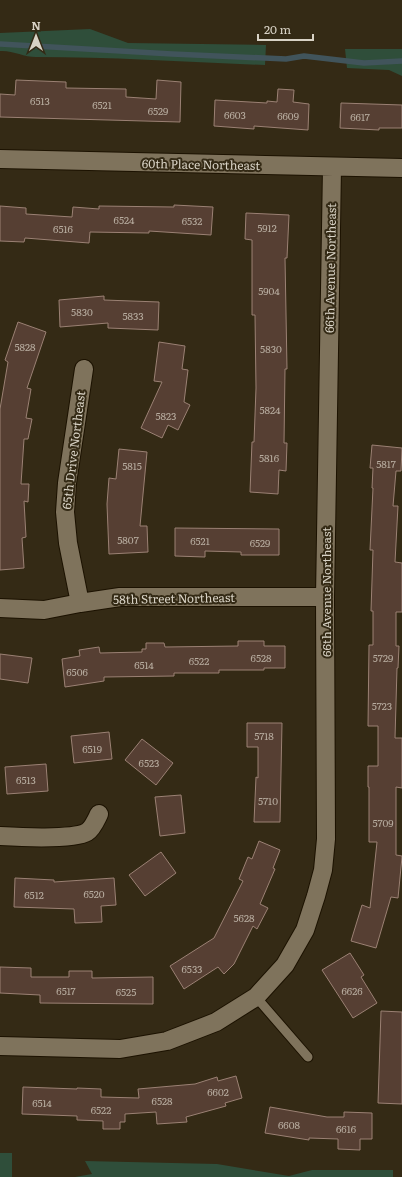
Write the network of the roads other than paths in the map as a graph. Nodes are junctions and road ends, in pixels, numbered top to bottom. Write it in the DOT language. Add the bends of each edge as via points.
graph roads {
  1 [pos="0,160"];
  2 [pos="332,167"];
  3 [pos="402,168"];
  4 [pos="84,369"];
  5 [pos="325,597"];
  6 [pos="80,603"];
  7 [pos="0,608"];
  8 [pos="99,814"];
  9 [pos="0,836"];
  10 [pos="256,997"];
  11 [pos="0,1046"];
  12 [pos="308,1057"];
  1 -- 2 [label="street, 60th Place Northeast"];
  2 -- 3 [label="street, 60th Place Northeast"];
  2 -- 5 [label="street, 66th Avenue Northeast"];
  4 -- 6 [label="street, 65th Drive Northeast" via="65,512 68,543"];
  5 -- 6 [label="street, 58th Street Northeast" via="120,597"];
  5 -- 10 [label="street, 66th Avenue Northeast" via="326,839 323,870 305,930 285,965"];
  6 -- 7 [label="street, 58th Street Northeast" via="44,610"];
  8 -- 9 [label="street" via="95,824 87,832 69,837"];
  10 -- 11 [label="street, 66th Avenue Northeast" via="216,1022 167,1040 120,1050"];
  10 -- 12 [label="lane"];
}
